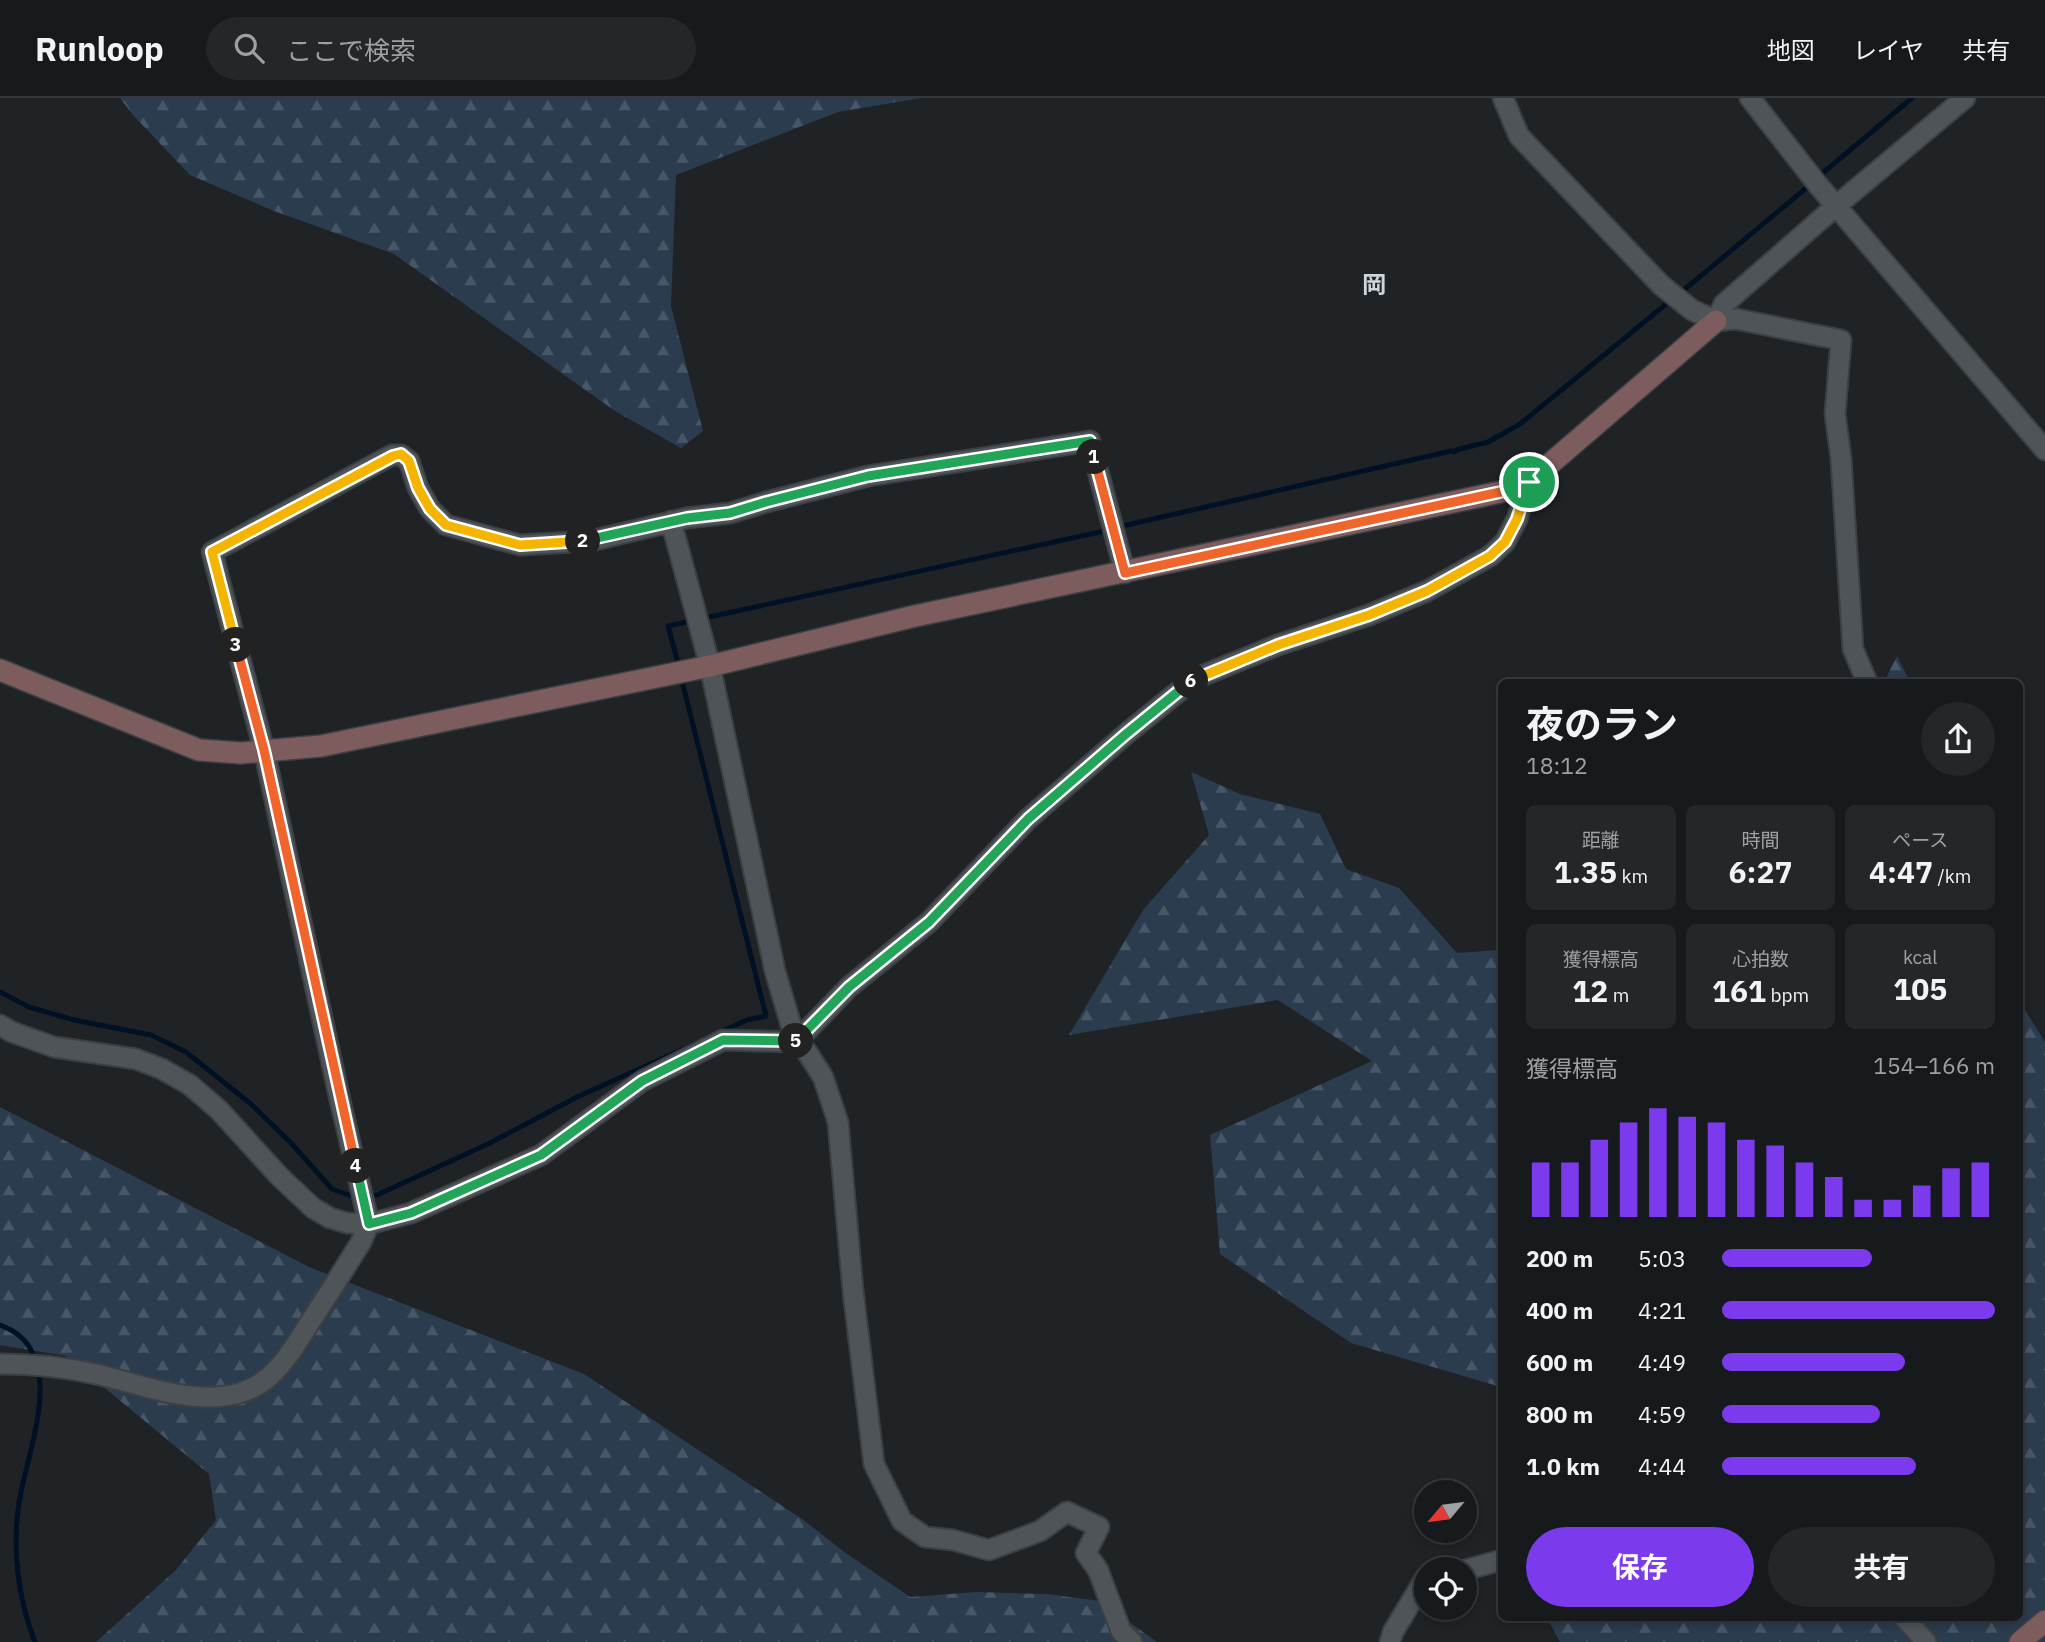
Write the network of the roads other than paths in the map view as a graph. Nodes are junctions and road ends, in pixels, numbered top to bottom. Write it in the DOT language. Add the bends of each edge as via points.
graph roads {
  1 [pos="1503,98"];
  2 [pos="1750,98"];
  3 [pos="1965,98"];
  4 [pos="1836,206"];
  5 [pos="1716,321"];
  6 [pos="2045,450"];
  7 [pos="1529,482"];
  8 [pos="671,521"];
  9 [pos="1125,573"];
  10 [pos="710,666"];
  11 [pos="0,670"];
  12 [pos="1866,679"];
  13 [pos="264,750"];
  14 [pos="0,1025"];
  15 [pos="796,1042"];
  16 [pos="369,1224"];
  17 [pos="0,1364"];
  18 [pos="1498,1561"];
  19 [pos="1477,1567"];
  20 [pos="1414,1599"];
  21 [pos="1908,1621"];
  22 [pos="2045,1621"];
  23 [pos="1132,1642"];
  24 [pos="1390,1642"];
  25 [pos="1926,1642"];
  26 [pos="2020,1642"];
  1 -- 5 [label="street" via="1519,135 1661,285 1692,310"];
  2 -- 4 [label="street"];
  3 -- 4 [label="street"];
  4 -- 5 [label="street" via="1724,304"];
  4 -- 6 [label="street"];
  5 -- 7 [label="street"];
  5 -- 12 [label="street" via="1736,318 1840,340 1835,414 1853,649"];
  7 -- 9 [label="street" via="1505,491"];
  7 -- 15 [label="street" via="1505,542 1490,556 1427,591 1194,679 1028,819 929,922 849,987"];
  8 -- 9 [label="street" via="730,513 868,476 1090,441"];
  8 -- 10 [label="street"];
  8 -- 13 [label="street" via="590,541 520,545 494,540 446,525 430,509 409,461 401,454 212,552"];
  9 -- 10 [label="street" via="915,616"];
  10 -- 13 [label="street" via="321,746"];
  10 -- 15 [label="street" via="775,971"];
  11 -- 13 [label="street" via="200,750"];
  13 -- 16 [label="street"];
  14 -- 16 [label="street" via="54,1047 136,1059 162,1069 219,1110 313,1208 347,1223"];
  15 -- 16 [label="street" via="723,1040 642,1081 541,1155 411,1213"];
  15 -- 23 [label="street" via="823,1077 838,1122 874,1464 902,1521 925,1538 989,1550 1040,1531 1067,1512 1098,1527 1086,1553 1098,1570 1121,1632"];
  16 -- 17 [label="street" via="294,1348 270,1377 252,1388 222,1397 190,1396 83,1372"];
  18 -- 19 [label="street"];
  20 -- 24 [label="street"];
  21 -- 25 [label="street"];
  22 -- 26 [label="street"];
}
